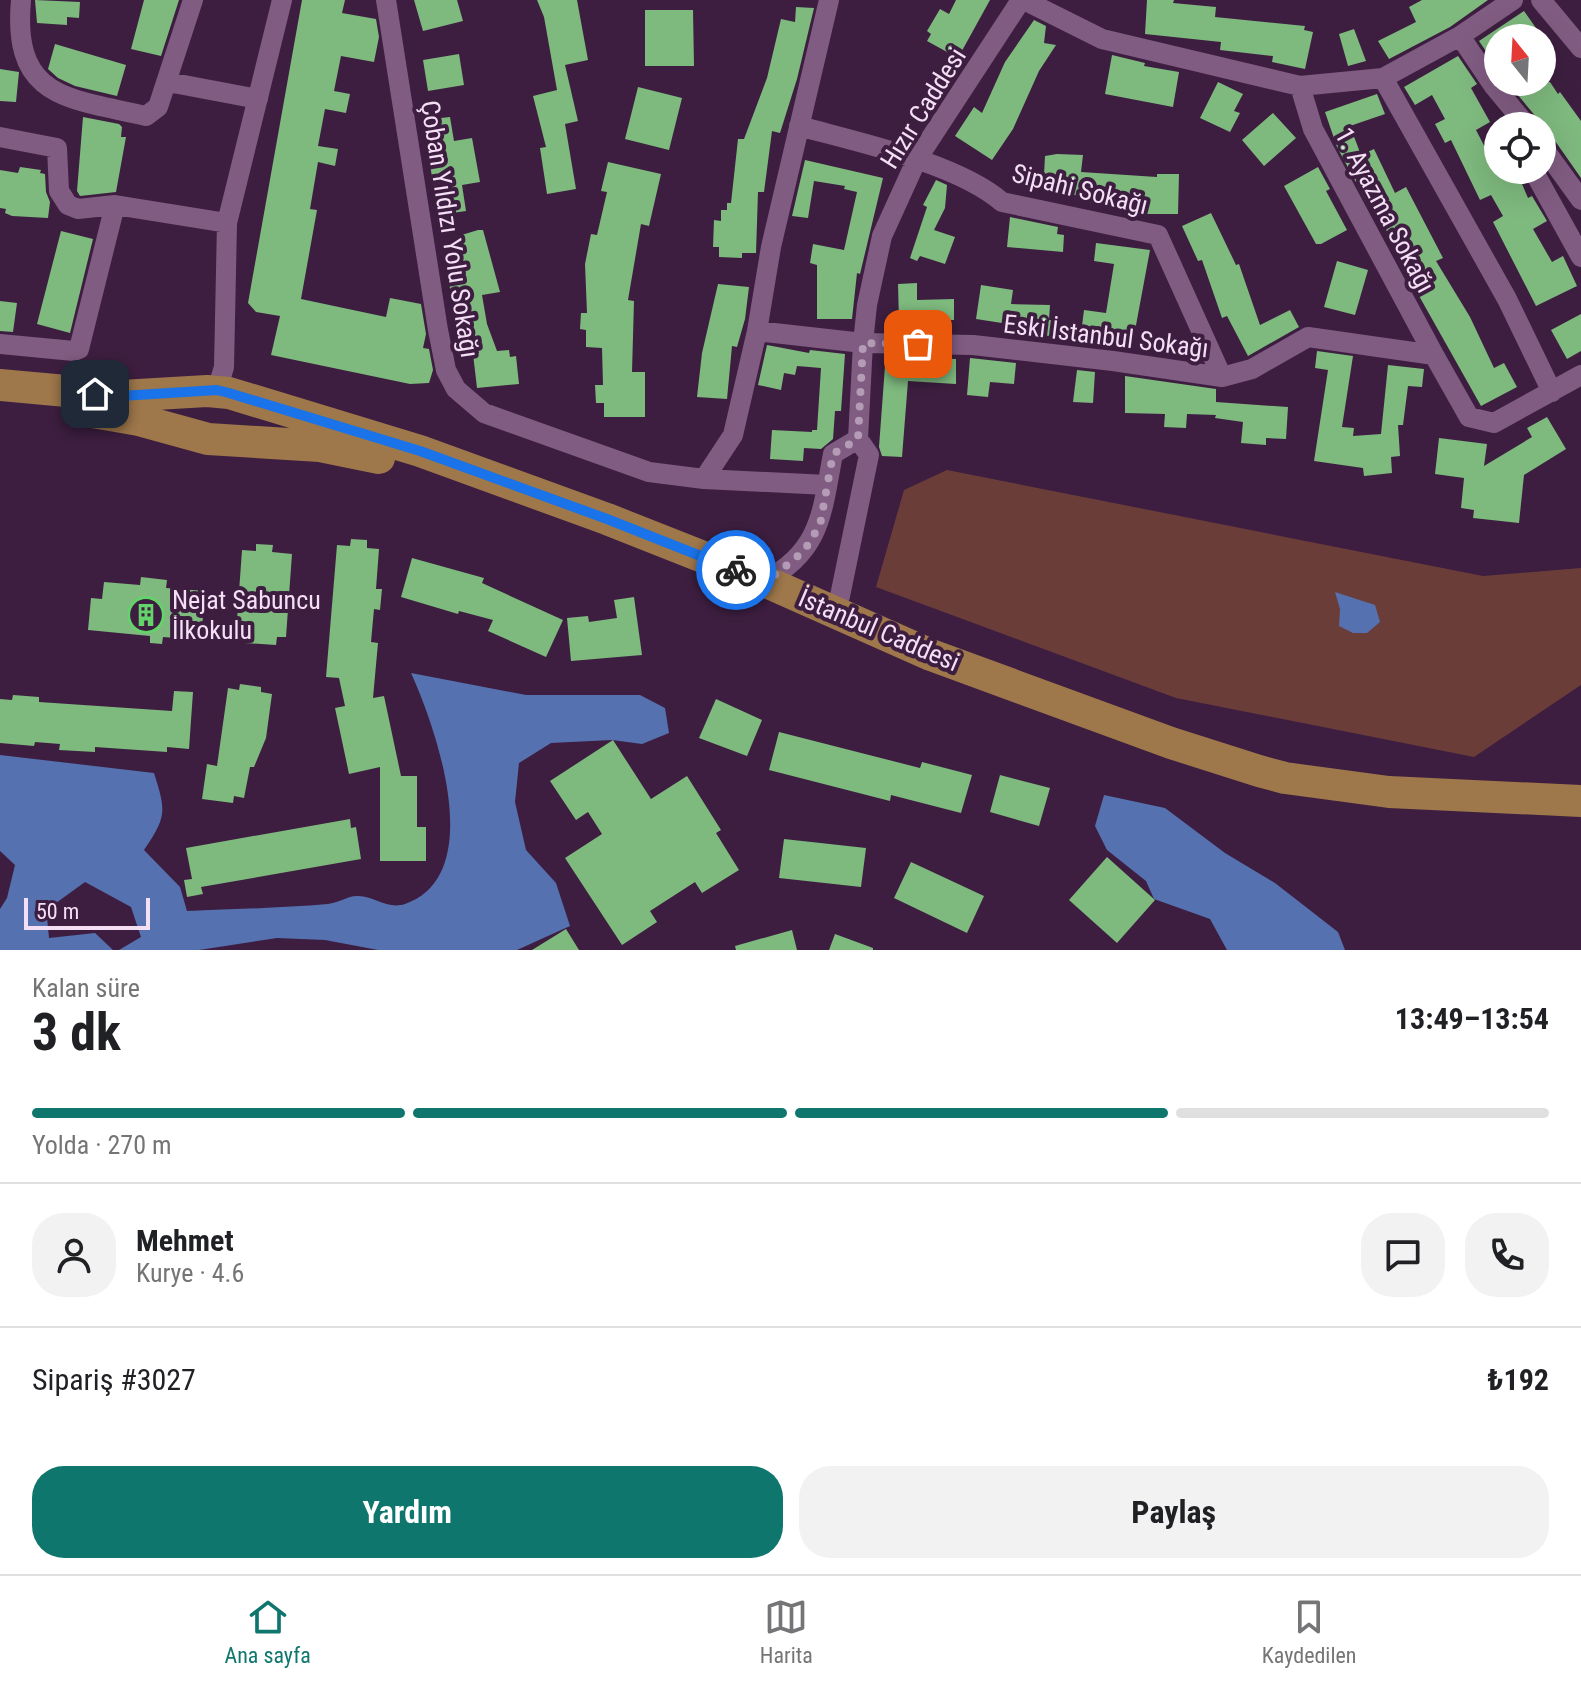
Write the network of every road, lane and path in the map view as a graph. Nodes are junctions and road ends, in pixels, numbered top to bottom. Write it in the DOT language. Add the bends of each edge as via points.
graph roads {
  1 [pos="21,0"];
  2 [pos="193,0"];
  3 [pos="282,0"];
  4 [pos="386,0"];
  5 [pos="829,0"];
  6 [pos="1022,0"];
  7 [pos="1513,0"];
  8 [pos="1541,0"];
  9 [pos="10,35"];
  10 [pos="1460,36"];
  11 [pos="1581,48"];
  12 [pos="1484,72"];
  13 [pos="1383,78"];
  14 [pos="168,82"];
  15 [pos="1300,86"];
  16 [pos="1502,96"];
  17 [pos="258,99"];
  18 [pos="1515,112"];
  19 [pos="799,126"];
  20 [pos="0,137"];
  21 [pos="917,159"];
  22 [pos="1556,165"];
  23 [pos="1541,184"];
  24 [pos="1581,200"];
  25 [pos="115,205"];
  26 [pos="227,223"];
  27 [pos="1581,257"];
  28 [pos="757,331"];
  29 [pos="863,343"];
  30 [pos="0,344"];
  31 [pos="1434,355"];
  32 [pos="1581,375"];
  33 [pos="1222,377"];
  34 [pos="0,385"];
  35 [pos="217,391"];
  36 [pos="1552,392"];
  37 [pos="0,401"];
  38 [pos="321,434"];
  39 [pos="203,438"];
  40 [pos="858,439"];
  41 [pos="704,479"];
  42 [pos="827,485"];
  43 [pos="764,581"];
  44 [pos="829,619"];
  45 [pos="1260,779"];
  46 [pos="1581,801"];
  47 [pos="1581,813"];
  1 -- 9 [label="street"];
  2 -- 14 [label="street"];
  3 -- 17 [label="street"];
  4 -- 41 [label="street, Çoban Yıldızı Yolu Sokağı" via="438,330 446,370 456,389 484,413 649,472"];
  5 -- 19 [label="street"];
  6 -- 15 [label="street" via="1102,39"];
  6 -- 21 [label="street, Hızır Caddesi"];
  7 -- 10 [label="street"];
  8 -- 11 [label="street"];
  9 -- 14 [label="street" via="37,79 60,96 146,116 158,107"];
  10 -- 12 [label="street"];
  10 -- 13 [label="street"];
  13 -- 15 [label="street"];
  13 -- 36 [label="street" via="1507,299"];
  14 -- 17 [label="street"];
  15 -- 31 [label="street, 1. Ayazma Sokağı" via="1313,129"];
  16 -- 18 [label="street"];
  17 -- 26 [label="street"];
  19 -- 21 [label="street, Sipahi Sokağı"];
  19 -- 28 [label="street"];
  20 -- 25 [label="street" via="57,148 59,191 68,205"];
  21 -- 29 [label="street, Hızır Caddesi" via="882,236"];
  21 -- 33 [label="street, Sipahi Sokağı" via="1002,202 1158,235"];
  22 -- 24 [label="street"];
  23 -- 27 [label="street"];
  25 -- 26 [label="street"];
  25 -- 30 [label="street" via="79,349"];
  26 -- 35 [label="street" via="224,367"];
  28 -- 29 [label="street, Eski İstanbul Sokağı"];
  28 -- 41 [label="street" via="733,435"];
  29 -- 33 [label="street, Eski İstanbul Sokağı" via="973,345"];
  29 -- 40 [label="street, Hızır Caddesi"];
  31 -- 33 [label="street, Eski İstanbul Sokağı" via="1308,337 1252,369"];
  31 -- 36 [label="street" via="1469,417 1494,423"];
  32 -- 36 [label="street"];
  34 -- 35 [label="main road, İstanbul Caddesi" via="121,396"];
  35 -- 38 [label="main road, İstanbul Caddesi"];
  35 -- 39 [label="main road" via="194,405 194,424"];
  37 -- 39 [label="main road, İstanbul Caddesi" via="110,414"];
  38 -- 39 [label="main road, İstanbul Caddesi"];
  38 -- 43 [label="main road, İstanbul Caddesi" via="441,459"];
  38 -- 44 [label="main road, İstanbul Caddesi"];
  40 -- 42 [label="street" via="833,454"];
  40 -- 44 [label="street, Hızır Caddesi" via="869,455 840,596"];
  41 -- 42 [label="street, Çoban Yıldızı Yolu Sokağı"];
  42 -- 43 [label="street" via="820,525 804,551"];
  43 -- 44 [label="main road, İstanbul Caddesi"];
  44 -- 45 [label="main road, İstanbul Caddesi" via="1050,723"];
  45 -- 46 [label="main road, İstanbul Caddesi" via="1389,792"];
  45 -- 47 [label="main road, İstanbul Caddesi" via="1392,804"];
}
